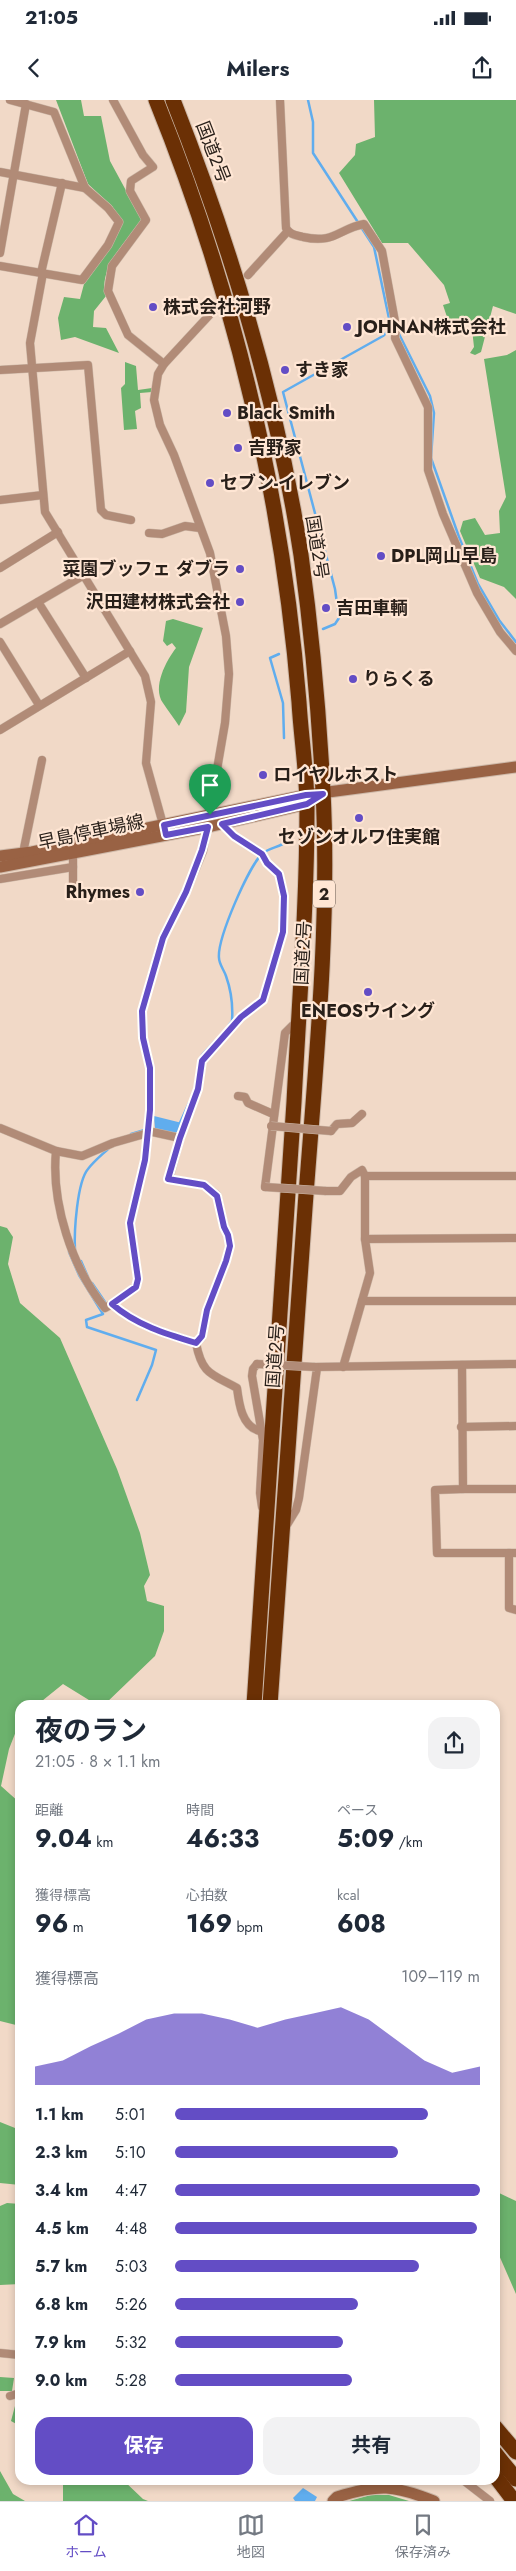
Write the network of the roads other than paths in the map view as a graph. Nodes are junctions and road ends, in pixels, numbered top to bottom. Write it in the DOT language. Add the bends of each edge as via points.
graph roads {
  1 [pos="10,100"];
  2 [pos="113,100"];
  3 [pos="156,100"];
  4 [pos="173,100"];
  5 [pos="280,100"];
  6 [pos="26,104"];
  7 [pos="0,172"];
  8 [pos="14,174"];
  9 [pos="62,183"];
  10 [pos="85,188"];
  11 [pos="288,232"];
  12 [pos="0,253"];
  13 [pos="0,266"];
  14 [pos="42,273"];
  15 [pos="248,275"];
  16 [pos="215,309"];
  17 [pos="164,364"];
  18 [pos="32,368"];
  19 [pos="0,370"];
  20 [pos="43,495"];
  21 [pos="0,500"];
  22 [pos="130,520"];
  23 [pos="200,528"];
  24 [pos="58,532"];
  25 [pos="149,533"];
  26 [pos="0,568"];
  27 [pos="84,575"];
  28 [pos="38,602"];
  29 [pos="0,624"];
  30 [pos="0,642"];
  31 [pos="130,651"];
  32 [pos="516,651"];
  33 [pos="86,678"];
  34 [pos="39,705"];
  35 [pos="0,730"];
  36 [pos="42,760"];
  37 [pos="516,768"];
  38 [pos="323,794"];
  39 [pos="306,800"];
  40 [pos="210,815"];
  41 [pos="222,824"];
  42 [pos="208,827"];
  43 [pos="165,830"];
  44 [pos="23,853"];
  45 [pos="73,854"];
  46 [pos="0,856"];
  47 [pos="0,867"];
  48 [pos="73,867"];
  49 [pos="0,880"];
  50 [pos="105,894"];
  51 [pos="298,1019"];
  52 [pos="238,1096"];
  53 [pos="273,1114"];
  54 [pos="362,1114"];
  55 [pos="271,1126"];
  56 [pos="0,1128"];
  57 [pos="148,1130"];
  58 [pos="180,1138"];
  59 [pos="56,1151"];
  60 [pos="365,1176"];
  61 [pos="516,1176"];
  62 [pos="516,1238"];
  63 [pos="365,1239"];
  64 [pos="362,1301"];
  65 [pos="516,1301"];
  66 [pos="112,1304"];
  67 [pos="196,1343"];
  68 [pos="516,1364"];
  69 [pos="462,1365"];
  70 [pos="343,1367"];
  71 [pos="316,1368"];
  72 [pos="462,1426"];
  73 [pos="516,1426"];
  74 [pos="260,1431"];
  75 [pos="463,1488"];
  76 [pos="516,1489"];
  77 [pos="266,1516"];
  78 [pos="282,1531"];
  79 [pos="512,1553"];
  80 [pos="516,1610"];
  81 [pos="254,1700"];
  82 [pos="270,1700"];
  83 [pos="0,2353"];
  84 [pos="15,2354"];
  85 [pos="15,2394"];
  86 [pos="10,2396"];
  87 [pos="500,2430"];
  88 [pos="500,2432"];
  89 [pos="516,2443"];
  90 [pos="516,2452"];
  91 [pos="500,2459"];
  92 [pos="516,2479"];
  93 [pos="500,2483"];
  94 [pos="469,2485"];
  95 [pos="333,2501"];
  96 [pos="434,2501"];
  97 [pos="490,2501"];
  98 [pos="514,2501"];
  1 -- 6 [label="street"];
  2 -- 17 [label="street" via="138,147 153,167 131,181 130,191 146,220 112,266 108,291 128,335"];
  3 -- 39 [label="highway, 国道2号 / 2" via="192,192 218,274 263,447 294,643"];
  4 -- 38 [label="highway, 国道2号 / 2" via="235,270 281,450 300,555 312,653"];
  5 -- 11 [label="street"];
  6 -- 8 [label="street"];
  6 -- 10 [label="street" via="54,112"];
  7 -- 8 [label="street"];
  8 -- 9 [label="street"];
  8 -- 12 [label="street"];
  9 -- 10 [label="street"];
  9 -- 14 [label="street"];
  10 -- 14 [label="street" via="119,222 108,245 82,280"];
  11 -- 15 [label="street"];
  11 -- 32 [label="street" via="308,238 329,239 360,225 370,229 382,251 396,338 428,407 428,470 477,593 500,632"];
  13 -- 14 [label="street"];
  14 -- 18 [label="street" via="30,343"];
  16 -- 17 [label="street"];
  17 -- 23 [label="street" via="158,374 154,400 160,425"];
  18 -- 19 [label="street"];
  18 -- 20 [label="street"];
  18 -- 22 [label="street" via="88,364 100,510 106,515"];
  20 -- 21 [label="street"];
  20 -- 24 [label="street" via="45,512"];
  23 -- 25 [label="street" via="185,526 162,534"];
  23 -- 40 [label="street" via="210,553 226,636 229,674 226,723"];
  24 -- 26 [label="street"];
  24 -- 27 [label="street"];
  27 -- 28 [label="street"];
  27 -- 31 [label="street"];
  28 -- 29 [label="street"];
  28 -- 33 [label="street"];
  30 -- 34 [label="street"];
  31 -- 33 [label="street"];
  31 -- 43 [label="street" via="149,688 151,717 146,763"];
  33 -- 34 [label="street"];
  34 -- 35 [label="street"];
  36 -- 44 [label="street"];
  37 -- 38 [label="main road"];
  38 -- 39 [label="main road"];
  38 -- 78 [label="highway, 国道2号 / 2" via="325,864 317,1052"];
  39 -- 40 [label="main road, 早島停車場線"];
  39 -- 41 [label="main road, 早島停車場線"];
  39 -- 51 [label="highway, 国道2号 / 2"];
  40 -- 42 [label="street"];
  40 -- 43 [label="main road, 早島停車場線"];
  41 -- 42 [label="main road, 早島停車場線"];
  41 -- 58 [label="street" via="262,854 279,874 284,896 283,936 263,1000 241,1017 202,1061 196,1095"];
  42 -- 43 [label="main road, 早島停車場線"];
  42 -- 57 [label="street" via="186,892 163,938 142,1011 143,1038 150,1068"];
  43 -- 44 [label="main road, 早島停車場線"];
  43 -- 45 [label="main road, 早島停車場線"];
  44 -- 46 [label="main road, 早島停車場線"];
  45 -- 47 [label="main road, 早島停車場線"];
  45 -- 48 [label="street"];
  48 -- 49 [label="street"];
  48 -- 50 [label="street" via="73,893"];
  51 -- 53 [label="street" via="285,1033"];
  51 -- 77 [label="highway, 国道2号 / 2" via="281,1323"];
  52 -- 53 [label="street"];
  53 -- 55 [label="street"];
  54 -- 55 [label="street, bridge" via="352,1123 338,1124 331,1131"];
  55 -- 60 [label="street, bridge" via="265,1187 340,1191 351,1177 362,1170"];
  56 -- 59 [label="street"];
  57 -- 58 [label="street"];
  57 -- 59 [label="street" via="82,1156"];
  57 -- 66 [label="street" via="145,1160 130,1223 138,1279 136,1287"];
  58 -- 67 [label="street" via="168,1179 204,1185 217,1196 230,1246 218,1288 207,1310 202,1336"];
  59 -- 66 [label="street" via="55,1194 74,1257 96,1297 105,1308"];
  60 -- 61 [label="street"];
  60 -- 63 [label="street"];
  62 -- 63 [label="street"];
  63 -- 64 [label="street" via="370,1273"];
  64 -- 65 [label="street"];
  64 -- 70 [label="street"];
  66 -- 67 [label="street" via="122,1313 162,1333"];
  67 -- 74 [label="street" via="207,1372 237,1388 244,1420"];
  68 -- 69 [label="street"];
  69 -- 70 [label="street"];
  69 -- 72 [label="street"];
  70 -- 71 [label="street"];
  71 -- 74 [label="street, bridge" via="257,1364 252,1376"];
  71 -- 78 [label="street" via="299,1498 294,1515"];
  72 -- 73 [label="street"];
  72 -- 75 [label="street"];
  74 -- 77 [label="street" via="263,1448 260,1504"];
  75 -- 76 [label="street"];
  75 -- 79 [label="street" via="435,1490 437,1554"];
  77 -- 81 [label="highway, 国道2号 / 2"];
  78 -- 82 [label="highway, 国道2号 / 2"];
  79 -- 80 [label="street" via="509,1608"];
  83 -- 84 [label="street"];
  85 -- 86 [label="street"];
  87 -- 89 [label="highway"];
  88 -- 90 [label="highway"];
  91 -- 92 [label="highway"];
  93 -- 98 [label="highway"];
  94 -- 97 [label="street"];
  95 -- 96 [label="main road" via="372,2487 393,2488"];
}
